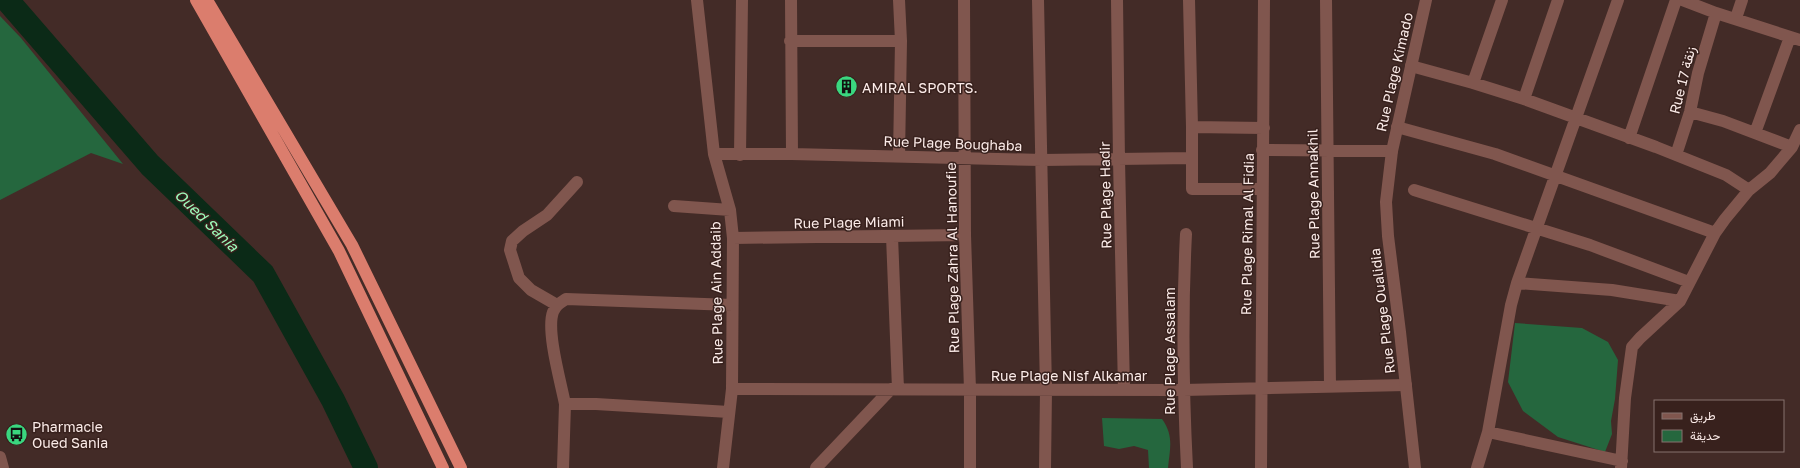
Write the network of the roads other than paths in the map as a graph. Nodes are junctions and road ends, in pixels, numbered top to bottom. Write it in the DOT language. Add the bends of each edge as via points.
graph roads {
  1 [pos="196,0"];
  2 [pos="208,0"];
  3 [pos="698,0"];
  4 [pos="742,0"];
  5 [pos="791,0"];
  6 [pos="899,0"];
  7 [pos="964,0"];
  8 [pos="1038,0"];
  9 [pos="1117,0"];
  10 [pos="1189,0"];
  11 [pos="1264,0"];
  12 [pos="1326,0"];
  13 [pos="1426,0"];
  14 [pos="1502,0"];
  15 [pos="1558,0"];
  16 [pos="1618,0"];
  17 [pos="1676,0"];
  18 [pos="1682,0"];
  19 [pos="1742,0"];
  20 [pos="1716,13"];
  21 [pos="1736,18"];
  22 [pos="1795,38"];
  23 [pos="900,41"];
  24 [pos="790,42"];
  25 [pos="1411,66"];
  26 [pos="1473,83"];
  27 [pos="1524,100"];
  28 [pos="1690,112"];
  29 [pos="1576,118"];
  30 [pos="1192,127"];
  31 [pos="1397,127"];
  32 [pos="1264,128"];
  33 [pos="1800,130"];
  34 [pos="1755,133"];
  35 [pos="1629,138"];
  36 [pos="1792,147"];
  37 [pos="1262,150"];
  38 [pos="1327,151"];
  39 [pos="1392,151"];
  40 [pos="714,154"];
  41 [pos="792,154"];
  42 [pos="740,155"];
  43 [pos="1676,155"];
  44 [pos="899,156"];
  45 [pos="1192,158"];
  46 [pos="965,159"];
  47 [pos="1042,160"];
  48 [pos="1119,160"];
  49 [pos="1555,175"];
  50 [pos="577,182"];
  51 [pos="1262,189"];
  52 [pos="1414,190"];
  53 [pos="1749,190"];
  54 [pos="674,206"];
  55 [pos="730,210"];
  56 [pos="1536,227"];
  57 [pos="1715,233"];
  58 [pos="1186,234"];
  59 [pos="965,235"];
  60 [pos="892,236"];
  61 [pos="733,238"];
  62 [pos="1690,282"];
  63 [pos="1517,283"];
  64 [pos="1680,301"];
  65 [pos="561,302"];
  66 [pos="732,305"];
  67 [pos="1406,384"];
  68 [pos="1330,387"];
  69 [pos="732,389"];
  70 [pos="895,389"];
  71 [pos="1260,389"];
  72 [pos="970,390"];
  73 [pos="1046,390"];
  74 [pos="1124,390"];
  75 [pos="1183,390"];
  76 [pos="565,404"];
  77 [pos="729,412"];
  78 [pos="1488,432"];
  79 [pos="0,457"];
  80 [pos="1621,465"];
  81 [pos="3,468"];
  82 [pos="443,468"];
  83 [pos="461,468"];
  84 [pos="563,468"];
  85 [pos="723,468"];
  86 [pos="816,468"];
  87 [pos="970,468"];
  88 [pos="1046,468"];
  89 [pos="1186,468"];
  90 [pos="1260,468"];
  91 [pos="1414,468"];
  92 [pos="1477,468"];
  1 -- 82 [label="highway" via="339,251"];
  2 -- 83 [label="highway" via="352,245"];
  3 -- 40 [label="street, Rue Plage Ain Addaib"];
  4 -- 42 [label="street"];
  5 -- 24 [label="street"];
  6 -- 23 [label="street"];
  7 -- 46 [label="street, Rue Plage Zahra Al Hanoufie"];
  8 -- 47 [label="street"];
  9 -- 48 [label="street, Rue Plage Hadir"];
  10 -- 30 [label="street"];
  11 -- 32 [label="street, Rue Plage Rimal Al Fidia"];
  12 -- 38 [label="street, Rue Plage Annakhil"];
  13 -- 25 [label="street, Rue Plage Kimado"];
  14 -- 26 [label="street"];
  15 -- 27 [label="street"];
  16 -- 29 [label="street"];
  17 -- 35 [label="street"];
  18 -- 20 [label="street"];
  19 -- 21 [label="street"];
  20 -- 21 [label="street"];
  20 -- 28 [label="street, Rue 17 زنقة" via="1698,73"];
  21 -- 22 [label="street"];
  22 -- 34 [label="street"];
  23 -- 24 [label="street"];
  23 -- 44 [label="street"];
  24 -- 41 [label="street"];
  25 -- 26 [label="street"];
  25 -- 31 [label="street, Rue Plage Kimado"];
  26 -- 27 [label="street"];
  27 -- 29 [label="street"];
  28 -- 34 [label="street"];
  28 -- 43 [label="street, Rue 17 زنقة"];
  29 -- 35 [label="street"];
  29 -- 49 [label="street"];
  30 -- 32 [label="street"];
  30 -- 45 [label="street"];
  31 -- 39 [label="street, Rue Plage Kimado"];
  31 -- 49 [label="street" via="1495,154"];
  32 -- 37 [label="street, Rue Plage Rimal Al Fidia"];
  33 -- 36 [label="street"];
  34 -- 36 [label="street"];
  35 -- 43 [label="street"];
  36 -- 53 [label="street" via="1770,173"];
  37 -- 38 [label="street"];
  37 -- 51 [label="street, Rue Plage Rimal Al Fidia"];
  38 -- 39 [label="street"];
  38 -- 68 [label="street, Rue Plage Annakhil"];
  39 -- 67 [label="street, Rue Plage Oualidia" via="1386,190 1386,216"];
  40 -- 42 [label="street, Rue Plage Boughaba"];
  40 -- 55 [label="street, Rue Plage Ain Addaib"];
  41 -- 42 [label="street, Rue Plage Boughaba"];
  41 -- 44 [label="street, Rue Plage Boughaba"];
  43 -- 53 [label="street" via="1726,175"];
  44 -- 46 [label="street, Rue Plage Boughaba"];
  45 -- 48 [label="street, Rue Plage Boughaba"];
  45 -- 51 [label="street" via="1192,189"];
  46 -- 47 [label="street, Rue Plage Boughaba"];
  46 -- 59 [label="street, Rue Plage Zahra Al Hanoufie"];
  47 -- 48 [label="street, Rue Plage Boughaba"];
  47 -- 73 [label="street"];
  48 -- 74 [label="street, Rue Plage Hadir"];
  49 -- 56 [label="street"];
  49 -- 57 [label="street"];
  50 -- 65 [label="street" via="547,215 512,241 510,250 519,278 531,290"];
  51 -- 71 [label="street, Rue Plage Rimal Al Fidia"];
  52 -- 56 [label="street"];
  53 -- 57 [label="street"];
  54 -- 55 [label="street"];
  55 -- 61 [label="street, Rue Plage Ain Addaib"];
  56 -- 62 [label="street"];
  56 -- 63 [label="street"];
  57 -- 62 [label="street"];
  58 -- 75 [label="street, Rue Plage Assalam" via="1183,281"];
  59 -- 60 [label="street, Rue Plage Miami"];
  59 -- 72 [label="street, Rue Plage Zahra Al Hanoufie"];
  60 -- 61 [label="street, Rue Plage Miami"];
  60 -- 70 [label="street"];
  61 -- 66 [label="street, Rue Plage Ain Addaib"];
  62 -- 64 [label="street"];
  63 -- 64 [label="street" via="1612,290"];
  63 -- 78 [label="street"];
  64 -- 80 [label="street" via="1632,347 1625,398"];
  65 -- 66 [label="street"];
  65 -- 76 [label="street" via="552,318 552,333"];
  66 -- 69 [label="street, Rue Plage Ain Addaib"];
  67 -- 68 [label="street, Rue Plage Nisf Alkamar"];
  67 -- 91 [label="street, Rue Plage Oualidia"];
  68 -- 71 [label="street, Rue Plage Nisf Alkamar"];
  69 -- 70 [label="street, Rue Plage Nisf Alkamar"];
  69 -- 77 [label="street, Rue Plage Ain Addaib"];
  70 -- 72 [label="street, Rue Plage Nisf Alkamar"];
  70 -- 86 [label="street"];
  71 -- 75 [label="street, Rue Plage Nisf Alkamar"];
  71 -- 90 [label="street, Rue Plage Rimal Al Fidia"];
  72 -- 73 [label="street, Rue Plage Nisf Alkamar"];
  72 -- 87 [label="street, Rue Plage Zahra Al Hanoufie"];
  73 -- 74 [label="street, Rue Plage Nisf Alkamar"];
  73 -- 88 [label="street"];
  74 -- 75 [label="street, Rue Plage Nisf Alkamar"];
  75 -- 89 [label="street, Rue Plage Assalam"];
  76 -- 77 [label="street"];
  76 -- 84 [label="street"];
  77 -- 85 [label="street, Rue Plage Ain Addaib"];
  78 -- 80 [label="street"];
  78 -- 92 [label="street"];
  79 -- 81 [label="street"];
}
